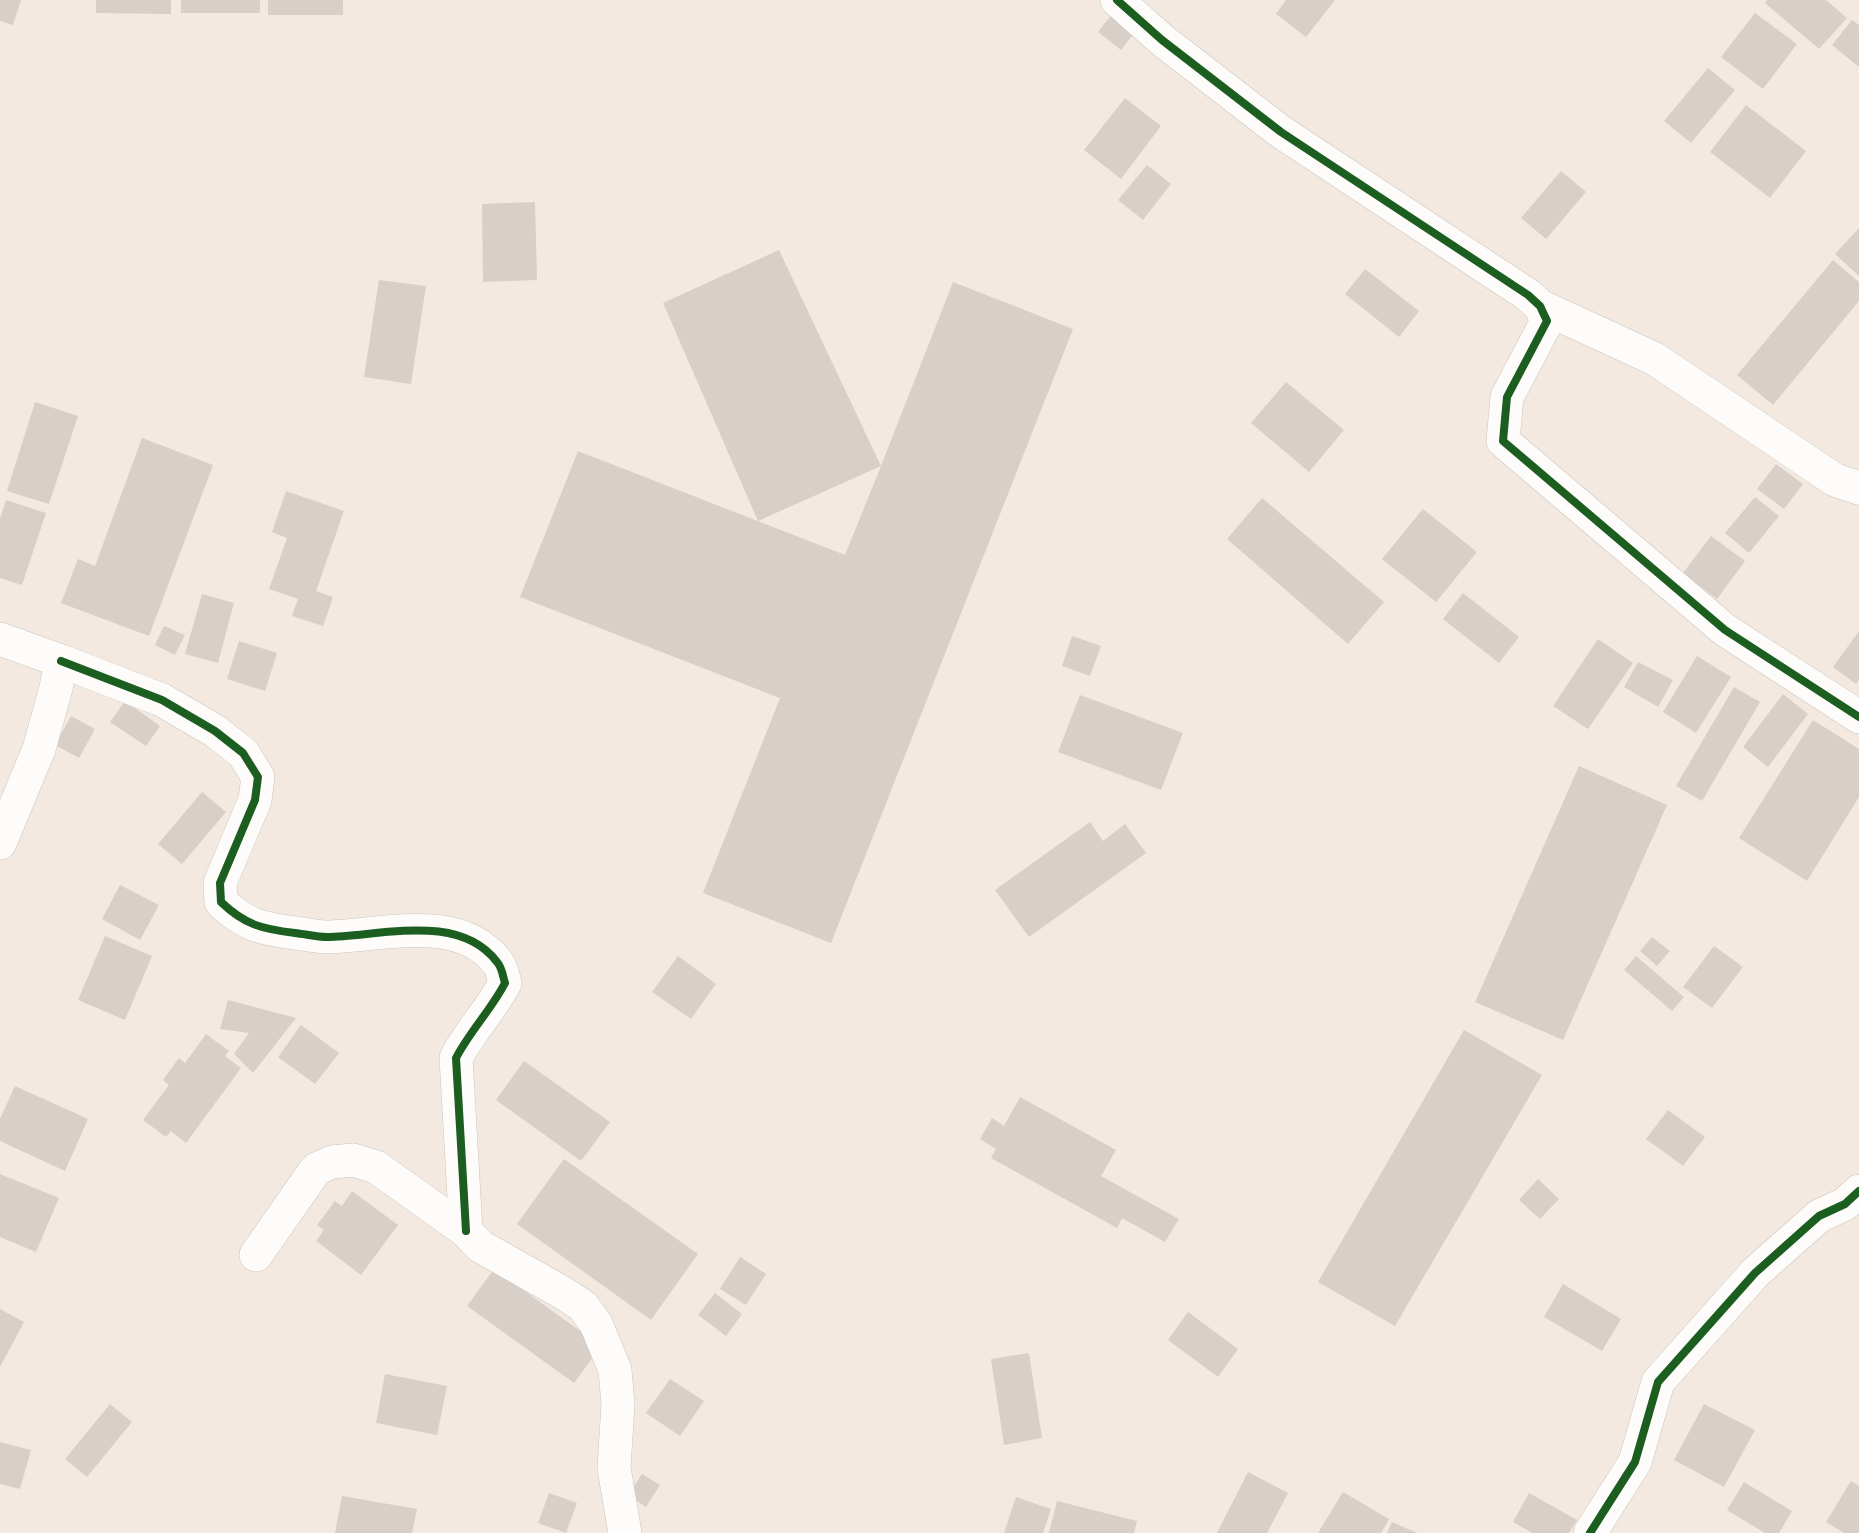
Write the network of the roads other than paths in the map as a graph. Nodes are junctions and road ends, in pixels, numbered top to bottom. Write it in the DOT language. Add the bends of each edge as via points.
graph roads {
  1 [pos="1117,0"];
  2 [pos="1540,306"];
  3 [pos="1859,488"];
  4 [pos="0,639"];
  5 [pos="61,661"];
  6 [pos="1859,717"];
  7 [pos="0,843"];
  8 [pos="1859,1191"];
  9 [pos="466,1231"];
  10 [pos="256,1256"];
  11 [pos="625,1533"];
  12 [pos="1590,1533"];
  1 -- 2 [label="street" via="1281,132"];
  2 -- 3 [label="street" via="1655,359 1835,480"];
  2 -- 6 [label="street" via="1547,321 1507,397 1503,441 1725,630"];
  4 -- 5 [label="street"];
  5 -- 7 [label="street" via="39,749"];
  5 -- 9 [label="street" via="162,700 215,731 243,753 258,777 255,800 220,883 221,902 235,916 264,929 324,937 434,930 456,934 481,946 499,963 505,983 456,1058"];
  8 -- 12 [label="street" via="1845,1204 1818,1216 1755,1273 1658,1382 1635,1462"];
  9 -- 10 [label="street" via="376,1167 353,1160 332,1162 316,1169"];
  9 -- 11 [label="street" via="480,1246 583,1306 596,1324 615,1370 618,1404 614,1468"];
}
